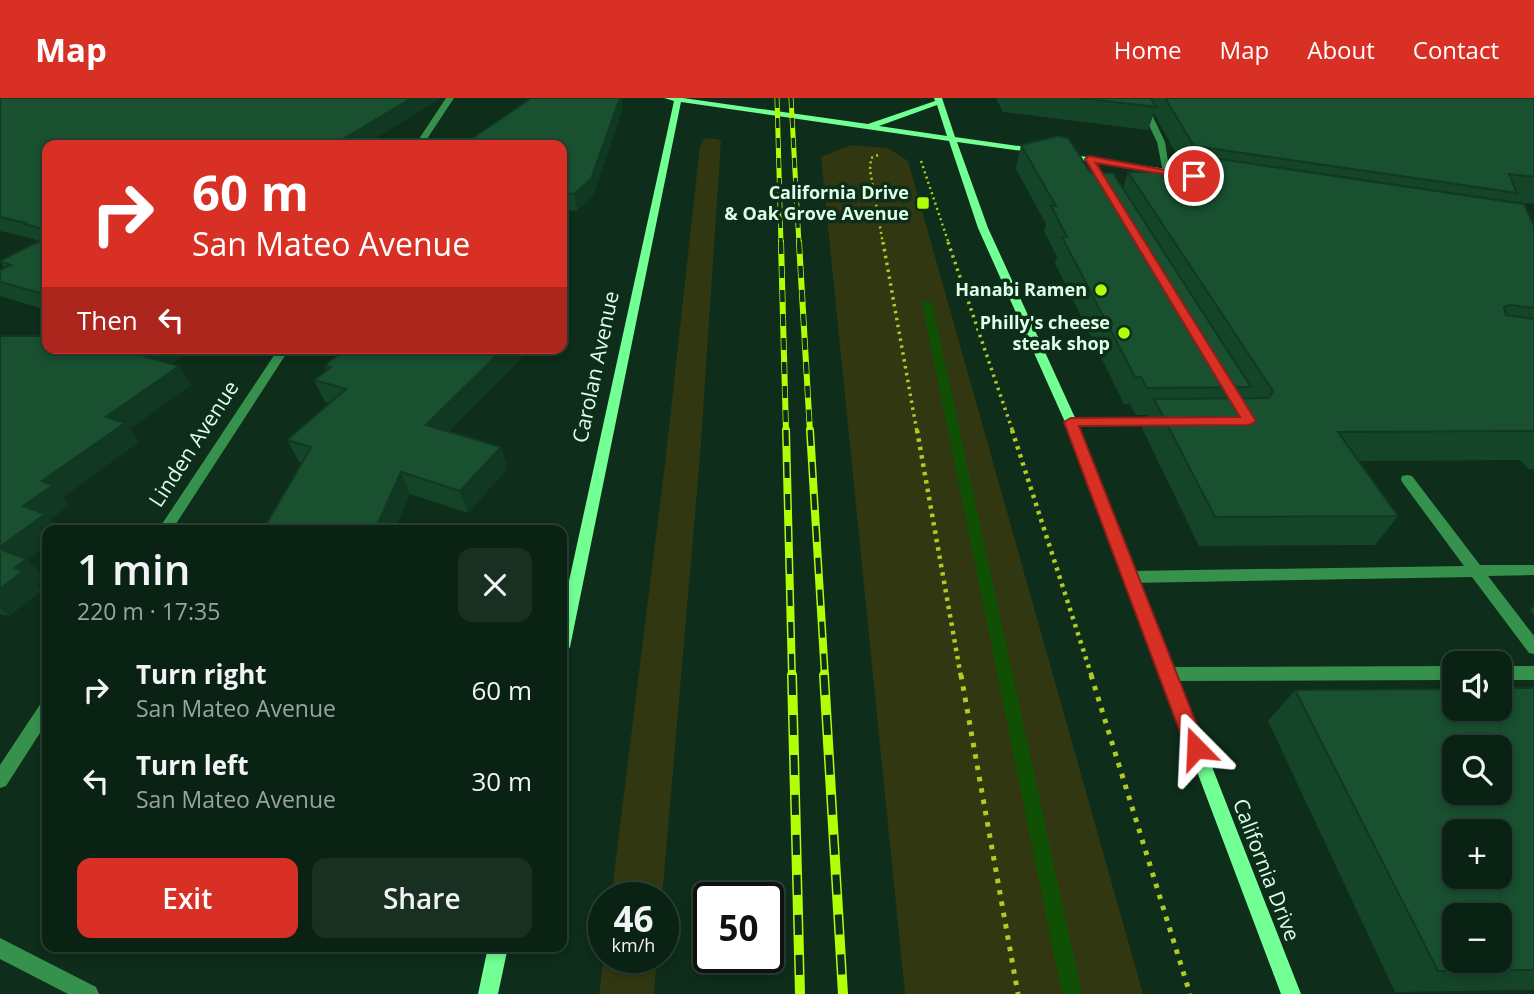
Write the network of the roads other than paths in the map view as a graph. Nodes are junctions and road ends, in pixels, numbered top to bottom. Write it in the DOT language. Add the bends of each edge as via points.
graph roads {
  1 [pos="450,98"];
  2 [pos="668,98"];
  3 [pos="1140,98"];
  4 [pos="678,99"];
  5 [pos="938,100"];
  6 [pos="869,127"];
  7 [pos="950,138"];
  8 [pos="422,140"];
  9 [pos="1089,159"];
  10 [pos="1167,172"];
  11 [pos="1194,176"];
  12 [pos="1115,201"];
  13 [pos="281,354"];
  14 [pos="1071,422"];
  15 [pos="1172,422"];
  16 [pos="1407,479"];
  17 [pos="167,525"];
  18 [pos="1475,570"];
  19 [pos="1534,570"];
  20 [pos="1130,578"];
  21 [pos="567,623"];
  22 [pos="1534,648"];
  23 [pos="1442,673"];
  24 [pos="1512,673"];
  25 [pos="1534,673"];
  26 [pos="1168,674"];
  27 [pos="42,716"];
  28 [pos="0,780"];
  29 [pos="0,948"];
  30 [pos="497,952"];
  31 [pos="89,994"];
  32 [pos="488,994"];
  33 [pos="1291,994"];
  1 -- 8 [label="street"];
  2 -- 4 [label="street"];
  3 -- 10 [label="street" via="1161,142"];
  4 -- 6 [label="street"];
  4 -- 21 [label="street, Carolan Avenue"];
  5 -- 6 [label="street"];
  5 -- 7 [label="street, California Drive"];
  6 -- 7 [label="street"];
  7 -- 9 [label="street"];
  7 -- 14 [label="street, California Drive" via="983,228"];
  9 -- 10 [label="street"];
  9 -- 12 [label="street"];
  10 -- 11 [label="street"];
  13 -- 17 [label="street, Linden Avenue"];
  14 -- 15 [label="street"];
  14 -- 20 [label="street, California Drive"];
  16 -- 18 [label="street"];
  18 -- 19 [label="street"];
  18 -- 20 [label="street"];
  18 -- 22 [label="street"];
  20 -- 26 [label="street, California Drive"];
  23 -- 26 [label="street"];
  24 -- 25 [label="street"];
  26 -- 33 [label="street, California Drive"];
  27 -- 28 [label="street"];
  29 -- 31 [label="street"];
  30 -- 32 [label="street"];
}
